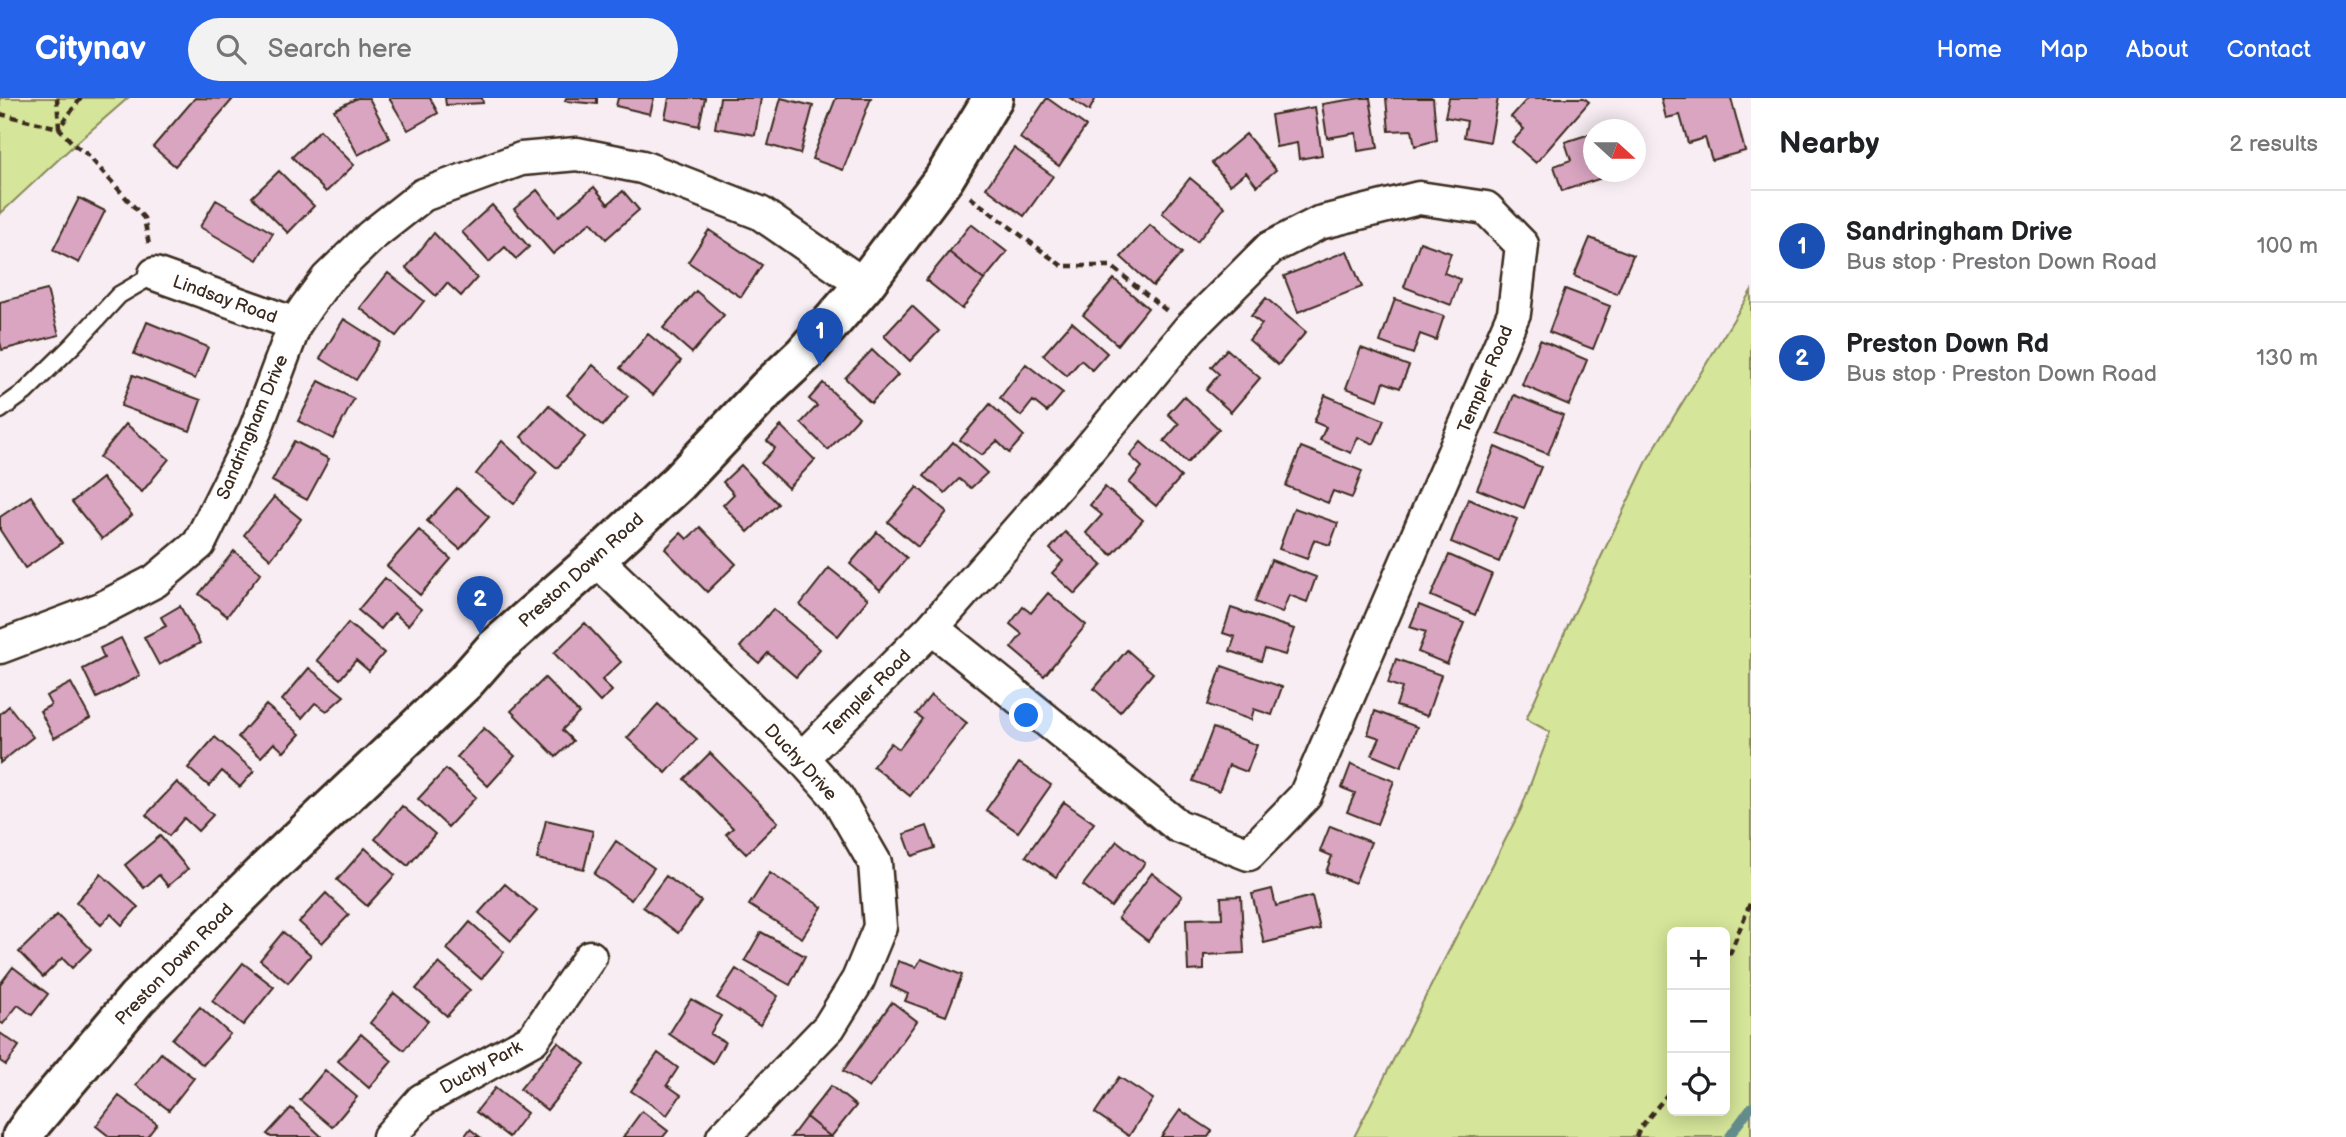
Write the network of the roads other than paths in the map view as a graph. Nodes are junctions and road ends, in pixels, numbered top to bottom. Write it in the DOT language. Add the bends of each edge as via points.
graph roads {
  1 [pos="993,98"];
  2 [pos="155,274"];
  3 [pos="864,285"];
  4 [pos="295,324"];
  5 [pos="0,410"];
  6 [pos="596,559"];
  7 [pos="932,628"];
  8 [pos="0,647"];
  9 [pos="802,758"];
  10 [pos="590,957"];
  11 [pos="22,1137"];
  12 [pos="389,1137"];
  13 [pos="723,1137"];
  1 -- 3 [label="street, Preston Down Road" via="945,177"];
  2 -- 4 [label="street, Lindsay Road"];
  2 -- 5 [label="lane" via="120,295 25,392"];
  3 -- 4 [label="street, Sandringham Drive" via="760,213 642,167 577,154 521,159 423,195 327,279"];
  3 -- 6 [label="street, Preston Down Road" via="804,354"];
  4 -- 8 [label="street, Sandringham Drive" via="255,431 199,544 155,581 101,609"];
  6 -- 9 [label="street, Duchy Drive"];
  6 -- 11 [label="street, Preston Down Road" via="494,649 137,998"];
  7 -- 7 [label="street, Templer Road" via="1189,329 1270,248 1319,223 1419,198 1486,208 1522,245 1514,313 1305,796 1249,853 1178,826"];
  7 -- 9 [label="street, Templer Road"];
  9 -- 13 [label="street, Duchy Drive" via="836,797 875,863 880,927 858,980 830,1027"];
  10 -- 12 [label="street, Duchy Park" via="533,1039 422,1100"];
}
